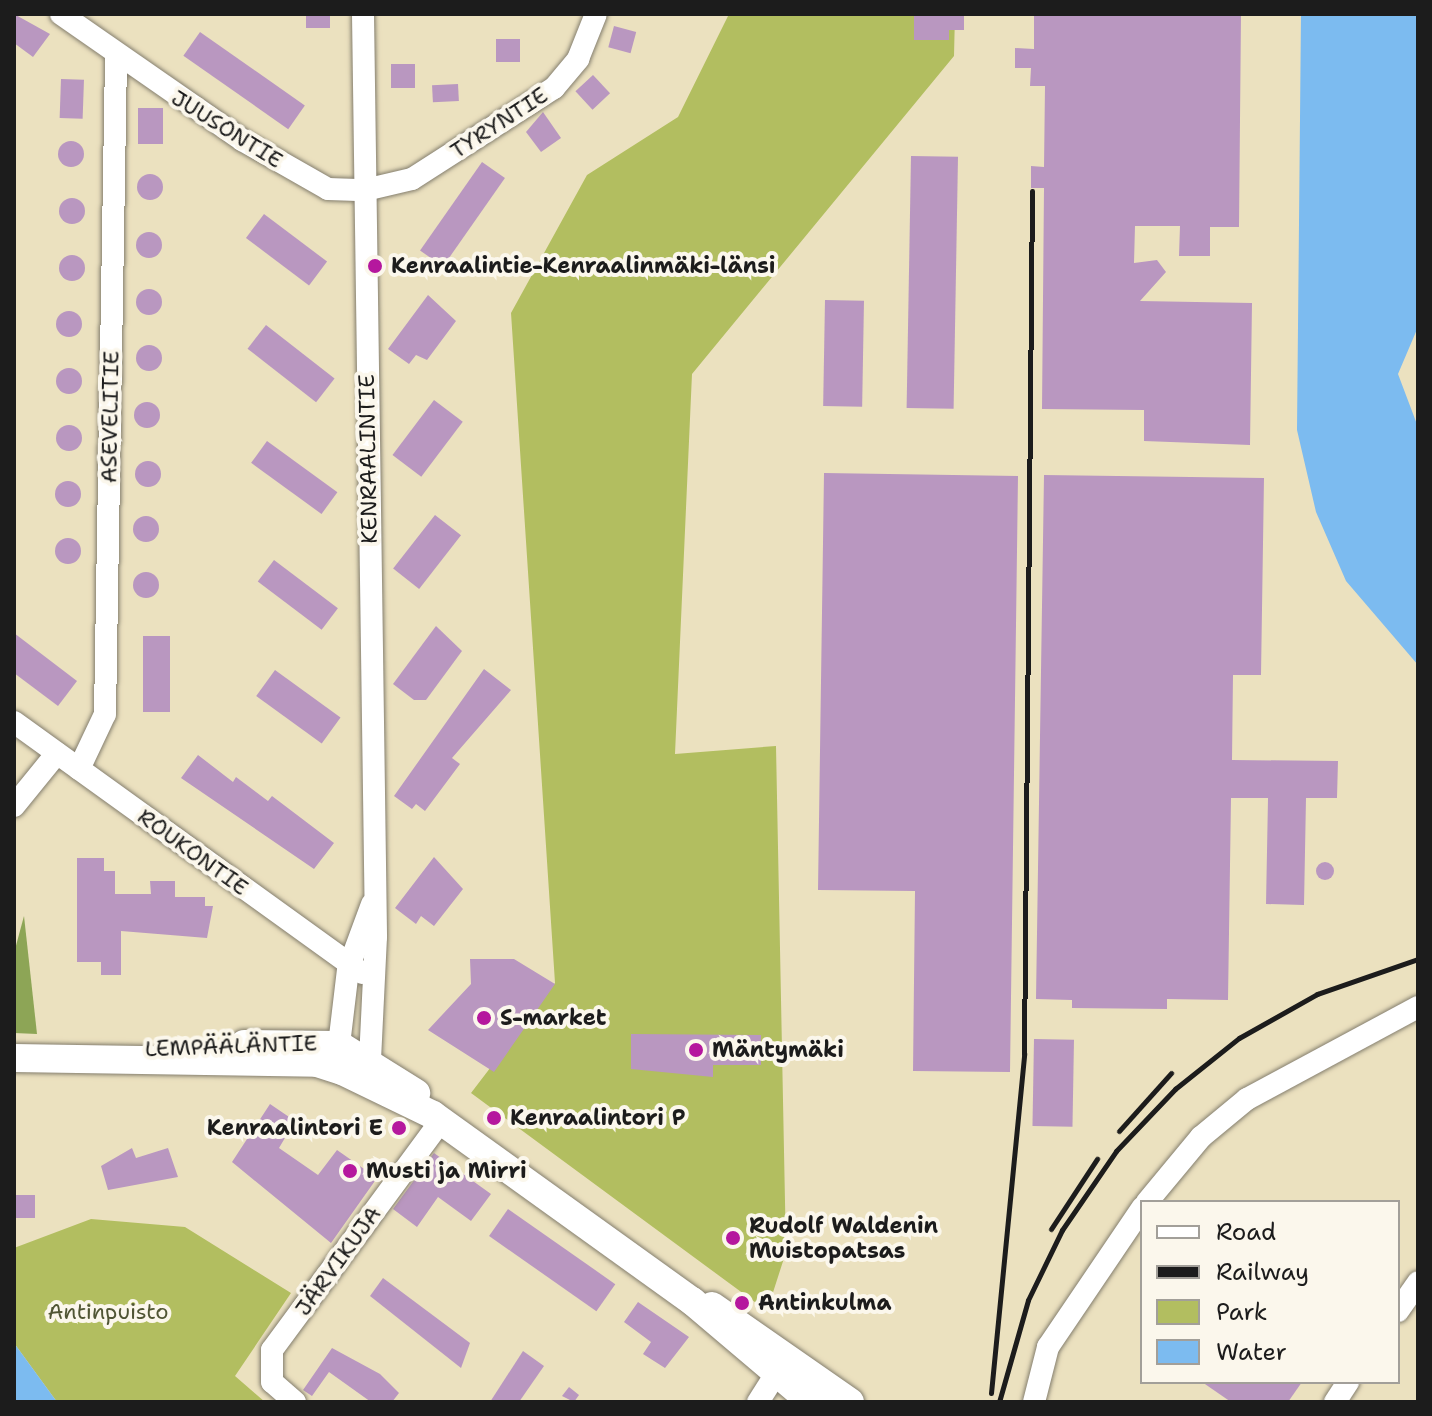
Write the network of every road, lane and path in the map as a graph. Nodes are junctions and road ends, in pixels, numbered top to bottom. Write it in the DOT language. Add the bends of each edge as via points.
graph roads {
  1 [pos="61,14"];
  2 [pos="363,14"];
  3 [pos="596,14"];
  4 [pos="116,58"];
  5 [pos="412,179"];
  6 [pos="365,190"];
  7 [pos="14,722"];
  8 [pos="57,753"];
  9 [pos="79,769"];
  10 [pos="14,806"];
  11 [pos="372,904"];
  12 [pos="348,969"];
  13 [pos="374,976"];
  14 [pos="1418,1007"];
  15 [pos="339,1045"];
  16 [pos="14,1058"];
  17 [pos="52,1058"];
  18 [pos="364,1069"];
  19 [pos="437,1118"];
  20 [pos="1149,1200"];
  21 [pos="1140,1211"];
  22 [pos="1418,1282"];
  23 [pos="1400,1308"];
  24 [pos="782,1379"];
  25 [pos="1347,1384"];
  26 [pos="295,1402"];
  27 [pos="758,1402"];
  28 [pos="811,1402"];
  29 [pos="850,1402"];
  30 [pos="1034,1402"];
  31 [pos="1335,1402"];
  1 -- 4 [label="street, JUUSONTIE"];
  2 -- 6 [label="street, KENRAALINTIE"];
  3 -- 5 [label="street, TYRYNTIE" via="578,59 554,88"];
  4 -- 6 [label="street, JUUSONTIE" via="328,189"];
  4 -- 9 [label="street, ASEVELITIE" via="105,714"];
  5 -- 6 [label="street, JUUSONTIE"];
  6 -- 11 [label="street, KENRAALINTIE"];
  7 -- 8 [label="street, ROUKONTIE"];
  8 -- 9 [label="street, ROUKONTIE"];
  8 -- 10 [label="street"];
  9 -- 12 [label="street, ROUKONTIE"];
  11 -- 12 [label="street, KENRAALINTIE"];
  11 -- 13 [label="street, KENRAALINTIE"];
  12 -- 13 [label="street, ROUKONTIE"];
  12 -- 15 [label="street, KENRAALINTIE"];
  13 -- 18 [label="street, KENRAALINTIE"];
  14 -- 20 [label="street" via="1247,1099 1201,1137"];
  15 -- 17 [label="main road, LEMPÄÄLÄNTIE" via="114,1049"];
  15 -- 18 [label="main road, LEMPÄÄLÄNTIE"];
  16 -- 17 [label="main road, LEMPÄÄLÄNTIE"];
  17 -- 18 [label="main road, LEMPÄÄLÄNTIE" via="317,1063"];
  18 -- 19 [label="main road, LEMPÄÄLÄNTIE" via="425,1099"];
  19 -- 24 [label="main road, LEMPÄÄLÄNTIE" via="692,1301 719,1308"];
  19 -- 26 [label="street, JÄRVIKUJA" via="272,1350 272,1382"];
  21 -- 30 [label="street" via="1048,1347"];
  22 -- 23 [label="street"];
  24 -- 27 [label="street"];
  24 -- 28 [label="main road, LEMPÄÄLÄNTIE"];
  24 -- 29 [label="main road, LEMPÄÄLÄNTIE"];
  25 -- 31 [label="street"];
}
